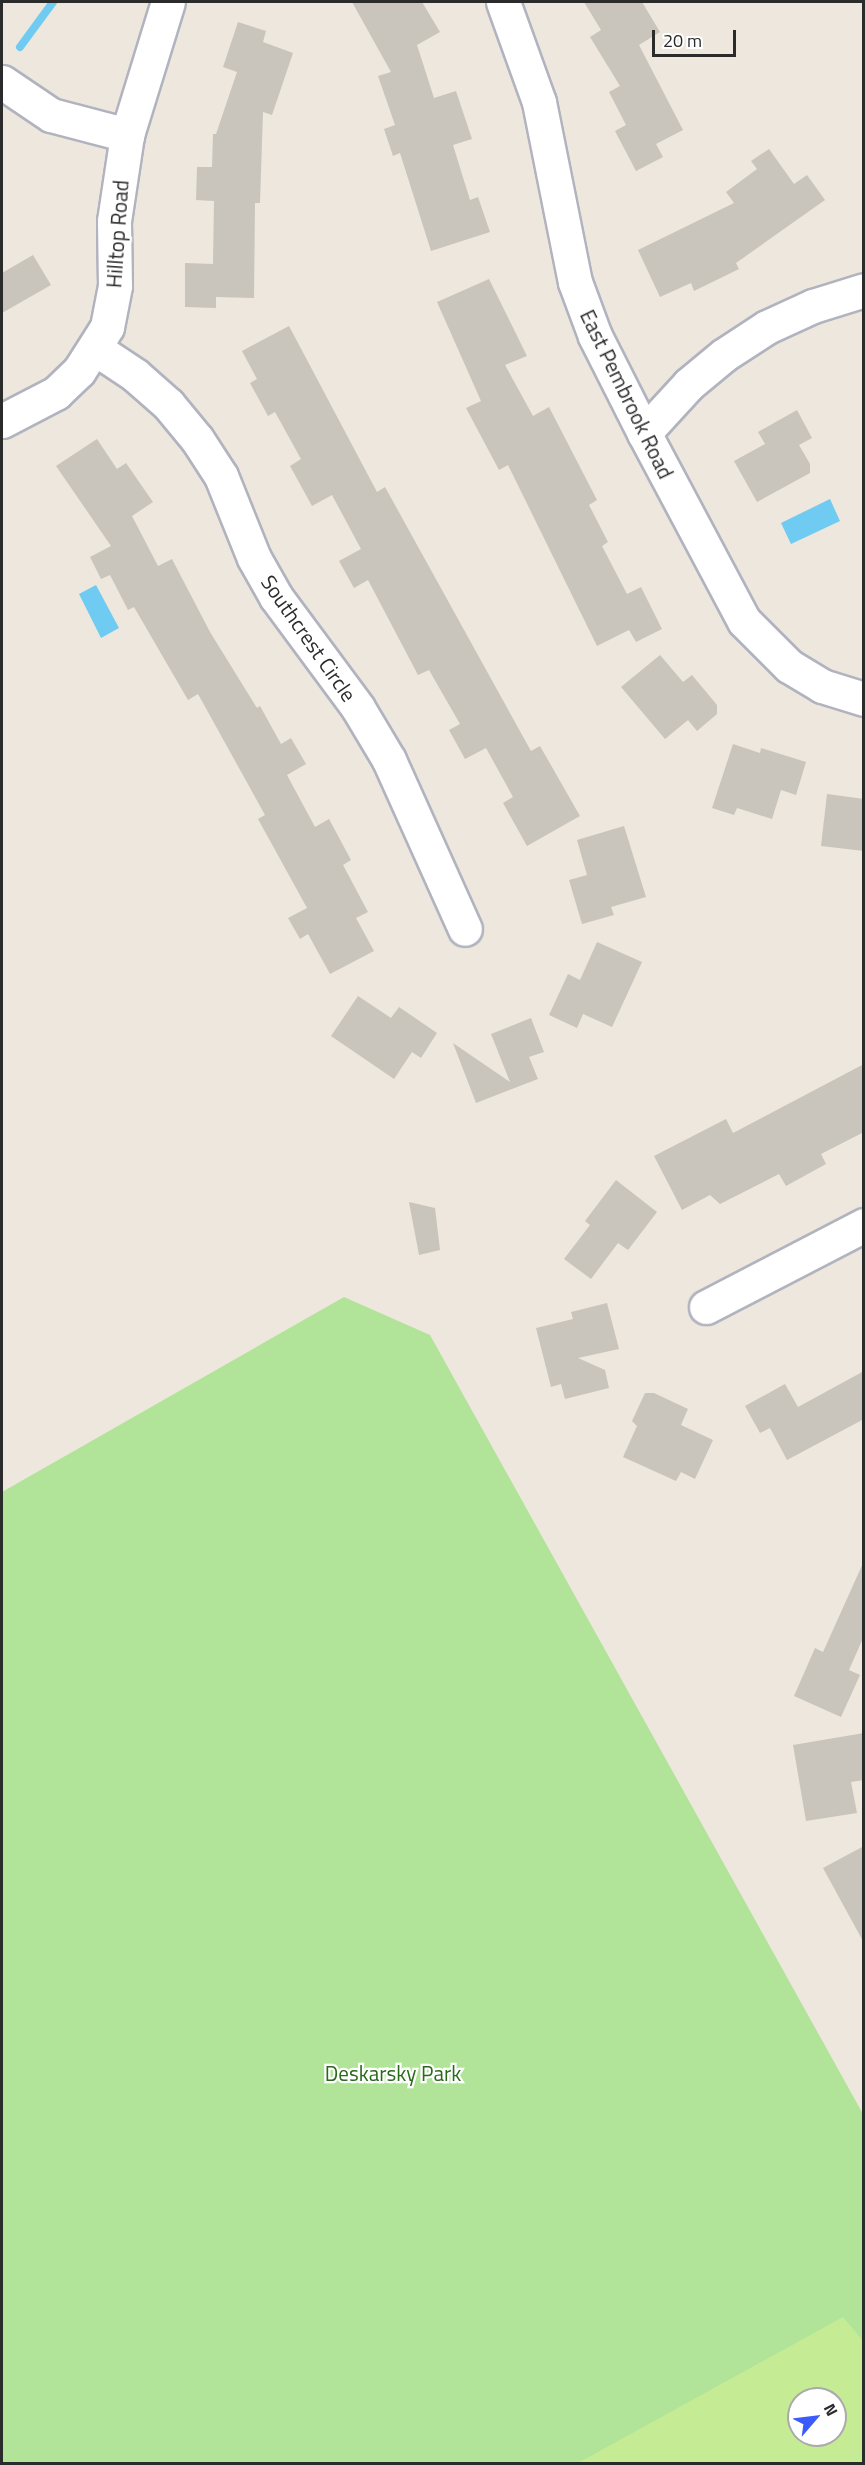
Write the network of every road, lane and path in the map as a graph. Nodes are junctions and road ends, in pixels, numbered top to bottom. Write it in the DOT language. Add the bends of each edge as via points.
graph roads {
  1 [pos="168,2"];
  2 [pos="503,2"];
  3 [pos="2,82"];
  4 [pos="127,135"];
  5 [pos="864,290"];
  6 [pos="96,349"];
  7 [pos="2,421"];
  8 [pos="644,433"];
  9 [pos="852,696"];
  10 [pos="465,929"];
  11 [pos="864,1225"];
  12 [pos="706,1307"];
  1 -- 4 [label="street, Hilltop Road"];
  2 -- 8 [label="street, East Pembrook Road" via="539,102 575,282 595,336"];
  3 -- 4 [label="street" via="51,115"];
  4 -- 6 [label="street, Hilltop Road" via="114,221 115,286 107,327"];
  5 -- 8 [label="street" via="786,319 724,355 689,384"];
  6 -- 7 [label="street, Hilltop Road" via="56,393"];
  6 -- 10 [label="street, Southcrest Circle" via="135,375 168,404 221,476 254,558 276,597 358,708 389,760"];
  8 -- 9 [label="street, East Pembrook Road" via="744,621 789,666"];
  11 -- 12 [label="street"];
}
